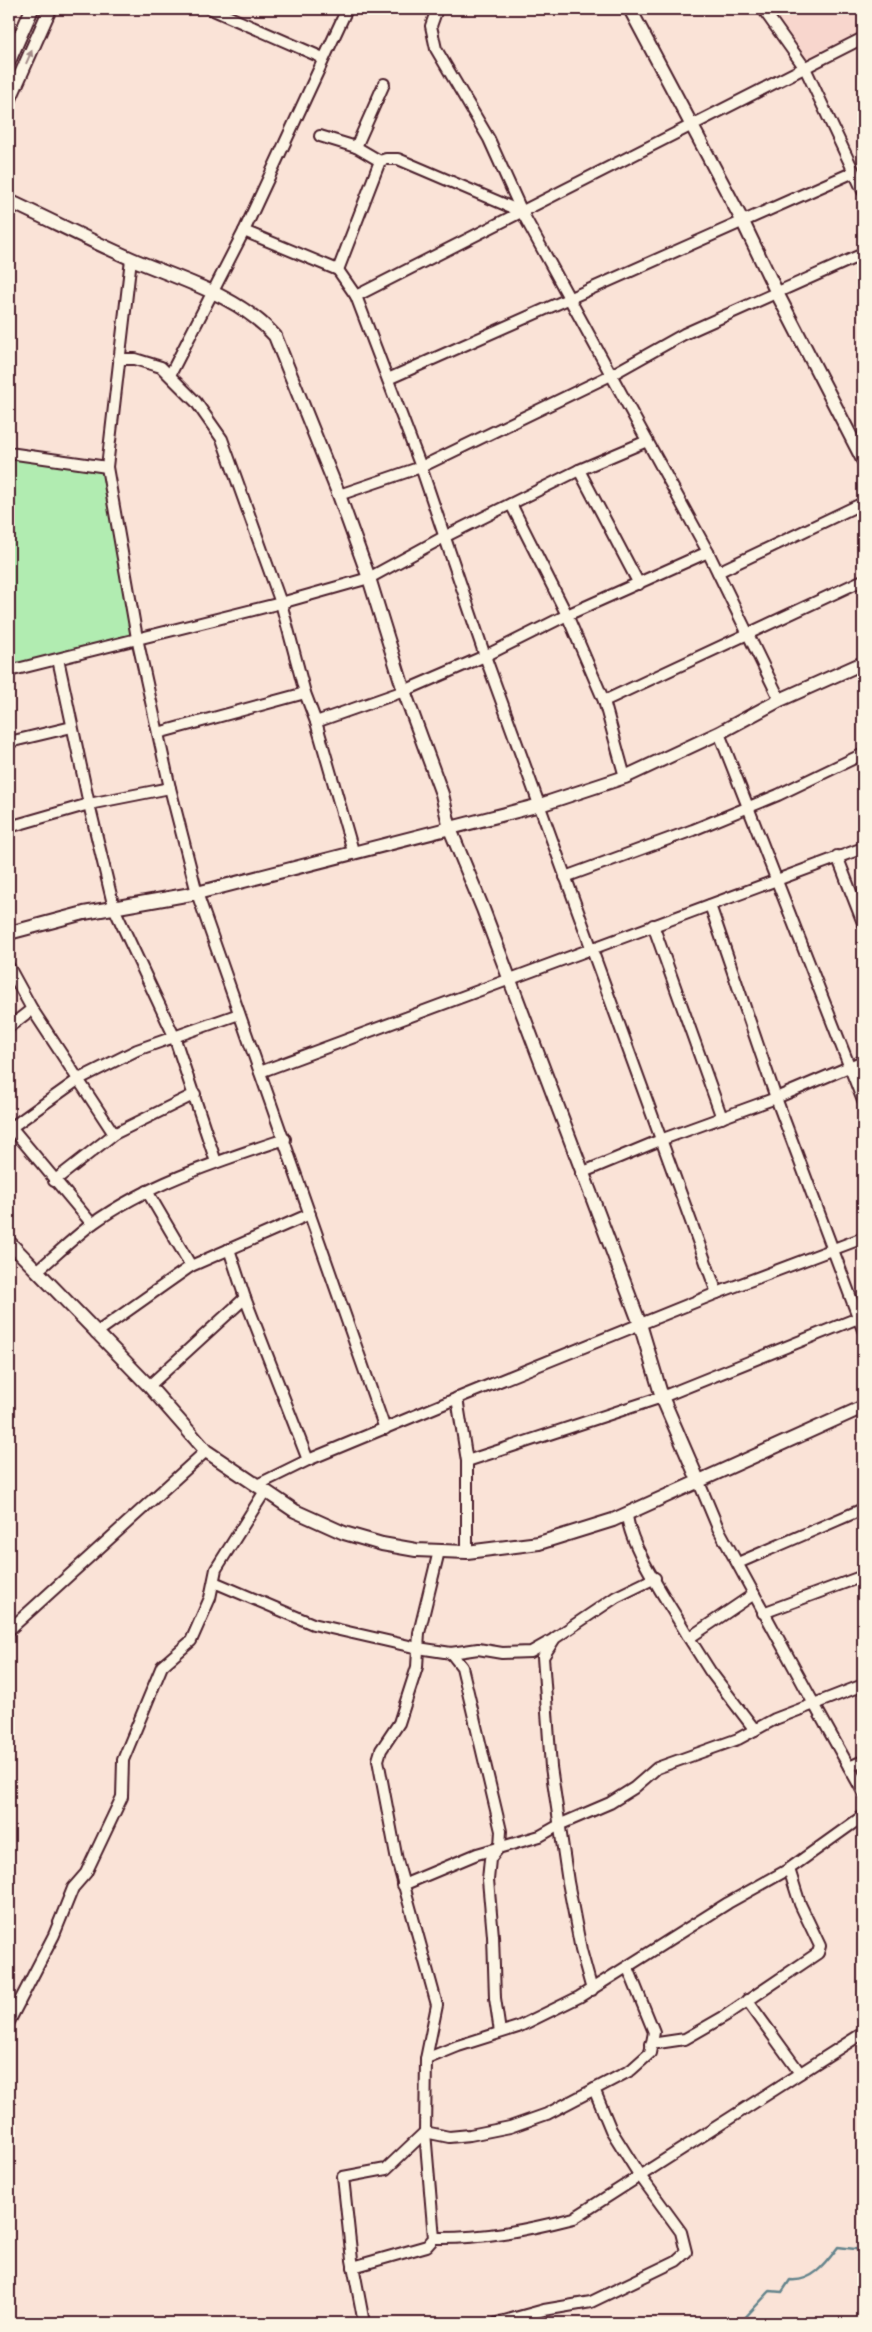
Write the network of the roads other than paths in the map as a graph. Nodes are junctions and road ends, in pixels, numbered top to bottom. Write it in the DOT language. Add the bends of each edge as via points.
graph roads {
  1 [pos="32,9"];
  2 [pos="50,9"];
  3 [pos="211,9"];
  4 [pos="347,9"];
  5 [pos="437,9"];
  6 [pos="630,9"];
  7 [pos="762,9"];
  8 [pos="863,38"];
  9 [pos="322,58"];
  10 [pos="9,62"];
  11 [pos="805,68"];
  12 [pos="384,84"];
  13 [pos="9,101"];
  14 [pos="691,124"];
  15 [pos="320,136"];
  16 [pos="356,147"];
  17 [pos="380,161"];
  18 [pos="854,172"];
  19 [pos="863,191"];
  20 [pos="9,200"];
  21 [pos="522,212"];
  22 [pos="743,222"];
  23 [pos="244,232"];
  24 [pos="863,254"];
  25 [pos="131,259"];
  26 [pos="338,270"];
  27 [pos="212,292"];
  28 [pos="777,293"];
  29 [pos="356,296"];
  30 [pos="569,299"];
  31 [pos="119,359"];
  32 [pos="170,374"];
  33 [pos="611,375"];
  34 [pos="388,379"];
  35 [pos="647,441"];
  36 [pos="9,453"];
  37 [pos="863,460"];
  38 [pos="107,467"];
  39 [pos="421,467"];
  40 [pos="579,470"];
  41 [pos="339,495"];
  42 [pos="863,503"];
  43 [pos="511,504"];
  44 [pos="444,537"];
  45 [pos="708,552"];
  46 [pos="718,572"];
  47 [pos="369,578"];
  48 [pos="863,580"];
  49 [pos="639,584"];
  50 [pos="280,603"];
  51 [pos="567,615"];
  52 [pos="749,634"];
  53 [pos="137,638"];
  54 [pos="485,656"];
  55 [pos="58,659"];
  56 [pos="863,663"];
  57 [pos="9,671"];
  58 [pos="404,691"];
  59 [pos="305,693"];
  60 [pos="780,700"];
  61 [pos="604,702"];
  62 [pos="316,722"];
  63 [pos="72,728"];
  64 [pos="158,733"];
  65 [pos="719,733"];
  66 [pos="9,742"];
  67 [pos="863,754"];
  68 [pos="625,778"];
  69 [pos="170,788"];
  70 [pos="89,804"];
  71 [pos="540,804"];
  72 [pos="749,806"];
  73 [pos="9,827"];
  74 [pos="450,829"];
  75 [pos="863,848"];
  76 [pos="354,851"];
  77 [pos="837,856"];
  78 [pos="565,877"];
  79 [pos="775,879"];
  80 [pos="197,893"];
  81 [pos="710,905"];
  82 [pos="114,908"];
  83 [pos="863,922"];
  84 [pos="653,925"];
  85 [pos="9,933"];
  86 [pos="590,948"];
  87 [pos="9,967"];
  88 [pos="508,979"];
  89 [pos="32,1009"];
  90 [pos="239,1014"];
  91 [pos="9,1027"];
  92 [pos="174,1036"];
  93 [pos="863,1061"];
  94 [pos="850,1066"];
  95 [pos="260,1072"];
  96 [pos="80,1079"];
  97 [pos="194,1094"];
  98 [pos="776,1098"];
  99 [pos="863,1101"];
  100 [pos="722,1118"];
  101 [pos="10,1128"];
  102 [pos="114,1134"];
  103 [pos="284,1139"];
  104 [pos="663,1139"];
  105 [pos="216,1162"];
  106 [pos="581,1173"];
  107 [pos="54,1180"];
  108 [pos="147,1191"];
  109 [pos="310,1214"];
  110 [pos="92,1224"];
  111 [pos="863,1238"];
  112 [pos="9,1242"];
  113 [pos="230,1249"];
  114 [pos="834,1250"];
  115 [pos="191,1266"];
  116 [pos="37,1271"];
  117 [pos="717,1293"];
  118 [pos="245,1298"];
  119 [pos="861,1317"];
  120 [pos="640,1324"];
  121 [pos="863,1330"];
  122 [pos="96,1333"];
  123 [pos="149,1386"];
  124 [pos="662,1397"];
  125 [pos="456,1398"];
  126 [pos="863,1407"];
  127 [pos="385,1429"];
  128 [pos="206,1451"];
  129 [pos="308,1460"];
  130 [pos="467,1461"];
  131 [pos="698,1480"];
  132 [pos="261,1488"];
  133 [pos="863,1508"];
  134 [pos="627,1514"];
  135 [pos="439,1551"];
  136 [pos="467,1552"];
  137 [pos="738,1563"];
  138 [pos="863,1576"];
  139 [pos="655,1578"];
  140 [pos="214,1582"];
  141 [pos="754,1594"];
  142 [pos="763,1612"];
  143 [pos="9,1630"];
  144 [pos="555,1638"];
  145 [pos="690,1638"];
  146 [pos="418,1648"];
  147 [pos="451,1653"];
  148 [pos="863,1685"];
  149 [pos="814,1704"];
  150 [pos="755,1730"];
  151 [pos="863,1761"];
  152 [pos="848,1767"];
  153 [pos="863,1792"];
  154 [pos="863,1816"];
  155 [pos="560,1824"];
  156 [pos="500,1846"];
  157 [pos="789,1869"];
  158 [pos="403,1885"];
  159 [pos="628,1968"];
  160 [pos="592,1990"];
  161 [pos="747,2000"];
  162 [pos="9,2022"];
  163 [pos="500,2032"];
  164 [pos="863,2032"];
  165 [pos="651,2044"];
  166 [pos="426,2059"];
  167 [pos="800,2072"];
  168 [pos="594,2089"];
  169 [pos="424,2132"];
  170 [pos="640,2176"];
  171 [pos="434,2238"];
  172 [pos="353,2267"];
  173 [pos="364,2323"];
  174 [pos="497,2323"];
  1 -- 10 [label="street"];
  13 -- 2 [label="street, one-way"];
  3 -- 9 [label="street"];
  4 -- 9 [label="street"];
  5 -- 21 [label="street" via="431,26 436,49 490,139"];
  6 -- 14 [label="street"];
  7 -- 11 [label="street"];
  8 -- 11 [label="street"];
  9 -- 23 [label="street"];
  11 -- 14 [label="street"];
  11 -- 18 [label="street"];
  12 -- 16 [label="street"];
  14 -- 21 [label="street"];
  14 -- 22 [label="street"];
  15 -- 16 [label="street"];
  16 -- 17 [label="street"];
  17 -- 21 [label="street" via="398,159"];
  17 -- 26 [label="street"];
  18 -- 19 [label="street"];
  18 -- 22 [label="street"];
  20 -- 25 [label="street"];
  21 -- 29 [label="street"];
  21 -- 30 [label="street"];
  22 -- 28 [label="street"];
  22 -- 30 [label="street"];
  23 -- 26 [label="street"];
  23 -- 27 [label="street"];
  24 -- 28 [label="street"];
  25 -- 27 [label="street"];
  25 -- 31 [label="street"];
  26 -- 29 [label="street"];
  27 -- 32 [label="street"];
  27 -- 41 [label="street" via="261,321 274,336"];
  28 -- 33 [label="street" via="684,334"];
  28 -- 37 [label="street"];
  29 -- 34 [label="street"];
  30 -- 33 [label="street"];
  30 -- 34 [label="street"];
  31 -- 32 [label="street" via="135,359 161,367"];
  31 -- 38 [label="street"];
  32 -- 50 [label="street" via="196,402 222,439"];
  33 -- 35 [label="street"];
  33 -- 39 [label="street"];
  34 -- 39 [label="street"];
  35 -- 40 [label="street"];
  35 -- 45 [label="street"];
  36 -- 38 [label="street"];
  38 -- 53 [label="street"];
  39 -- 41 [label="street"];
  39 -- 44 [label="street"];
  40 -- 43 [label="street"];
  40 -- 49 [label="street"];
  41 -- 47 [label="street"];
  42 -- 46 [label="street"];
  43 -- 44 [label="street"];
  43 -- 51 [label="street"];
  44 -- 47 [label="street"];
  44 -- 54 [label="street"];
  45 -- 46 [label="street"];
  45 -- 49 [label="street"];
  46 -- 52 [label="street"];
  47 -- 50 [label="street"];
  47 -- 58 [label="street"];
  48 -- 52 [label="street"];
  49 -- 51 [label="street"];
  50 -- 53 [label="street"];
  50 -- 59 [label="street"];
  51 -- 54 [label="street"];
  51 -- 61 [label="street"];
  52 -- 60 [label="street"];
  52 -- 61 [label="street"];
  53 -- 55 [label="street"];
  53 -- 64 [label="street"];
  54 -- 58 [label="street"];
  54 -- 71 [label="street"];
  55 -- 57 [label="street"];
  55 -- 63 [label="street"];
  56 -- 60 [label="street"];
  58 -- 62 [label="street"];
  58 -- 74 [label="street" via="442,794"];
  59 -- 62 [label="street"];
  59 -- 64 [label="street"];
  60 -- 65 [label="street"];
  61 -- 68 [label="street"];
  62 -- 76 [label="street"];
  63 -- 66 [label="street"];
  63 -- 70 [label="street"];
  64 -- 69 [label="street"];
  65 -- 68 [label="street"];
  65 -- 72 [label="street"];
  67 -- 72 [label="street"];
  68 -- 71 [label="street"];
  69 -- 70 [label="street"];
  69 -- 80 [label="street"];
  70 -- 73 [label="street"];
  70 -- 82 [label="street"];
  71 -- 74 [label="street"];
  71 -- 78 [label="street"];
  72 -- 78 [label="street"];
  72 -- 79 [label="street"];
  74 -- 76 [label="street"];
  74 -- 88 [label="street"];
  75 -- 77 [label="street"];
  76 -- 80 [label="street"];
  77 -- 79 [label="street"];
  77 -- 83 [label="street"];
  78 -- 86 [label="street"];
  79 -- 81 [label="street"];
  79 -- 94 [label="street"];
  80 -- 82 [label="street"];
  80 -- 90 [label="street"];
  81 -- 84 [label="street"];
  81 -- 98 [label="street"];
  82 -- 85 [label="street"];
  82 -- 92 [label="street"];
  84 -- 86 [label="street"];
  84 -- 100 [label="street"];
  86 -- 88 [label="street"];
  86 -- 104 [label="street"];
  87 -- 89 [label="street"];
  88 -- 95 [label="street"];
  88 -- 106 [label="street"];
  89 -- 91 [label="street"];
  89 -- 96 [label="street"];
  90 -- 92 [label="street"];
  90 -- 95 [label="street"];
  92 -- 96 [label="street" via="137,1050"];
  92 -- 97 [label="street"];
  93 -- 94 [label="street"];
  94 -- 98 [label="street"];
  94 -- 99 [label="street"];
  95 -- 103 [label="street"];
  96 -- 101 [label="street"];
  96 -- 102 [label="street"];
  97 -- 102 [label="street"];
  97 -- 105 [label="street"];
  98 -- 100 [label="street"];
  98 -- 114 [label="street"];
  100 -- 104 [label="street"];
  101 -- 107 [label="street"];
  102 -- 107 [label="street"];
  103 -- 105 [label="street"];
  103 -- 109 [label="street"];
  104 -- 106 [label="street"];
  104 -- 117 [label="street"];
  105 -- 108 [label="street"];
  106 -- 120 [label="street"];
  107 -- 110 [label="street"];
  108 -- 110 [label="street"];
  108 -- 115 [label="street"];
  109 -- 113 [label="street"];
  109 -- 127 [label="street"];
  110 -- 116 [label="street"];
  111 -- 114 [label="street"];
  112 -- 116 [label="street"];
  113 -- 115 [label="street"];
  113 -- 118 [label="street"];
  114 -- 117 [label="street"];
  114 -- 119 [label="street"];
  115 -- 122 [label="street"];
  116 -- 122 [label="street"];
  117 -- 120 [label="street"];
  118 -- 123 [label="street"];
  118 -- 129 [label="street"];
  119 -- 121 [label="street"];
  119 -- 124 [label="street"];
  120 -- 124 [label="street"];
  120 -- 125 [label="street"];
  122 -- 123 [label="street"];
  123 -- 128 [label="street"];
  124 -- 130 [label="street"];
  124 -- 131 [label="street"];
  125 -- 127 [label="street"];
  125 -- 130 [label="street"];
  126 -- 131 [label="street"];
  127 -- 129 [label="street"];
  128 -- 132 [label="street"];
  128 -- 143 [label="street"];
  129 -- 132 [label="street"];
  130 -- 136 [label="street"];
  131 -- 134 [label="street"];
  131 -- 137 [label="street" via="718,1528"];
  132 -- 135 [label="street" via="294,1511 344,1533 382,1544"];
  132 -- 140 [label="street" via="216,1569"];
  133 -- 137 [label="street"];
  134 -- 136 [label="street" via="538,1543"];
  134 -- 139 [label="street" via="628,1526"];
  135 -- 136 [label="street"];
  135 -- 146 [label="street"];
  137 -- 141 [label="street"];
  138 -- 142 [label="street"];
  139 -- 144 [label="street" via="616,1597"];
  139 -- 145 [label="street"];
  140 -- 146 [label="street" via="313,1624"];
  140 -- 162 [label="street" via="191,1641 162,1666 124,1760 122,1797 86,1872 73,1888 54,1935"];
  141 -- 142 [label="street"];
  141 -- 145 [label="street"];
  142 -- 149 [label="street"];
  144 -- 147 [label="street" via="530,1652 478,1650"];
  144 -- 155 [label="street" via="543,1657 551,1767"];
  145 -- 150 [label="street"];
  146 -- 147 [label="street"];
  146 -- 158 [label="street" via="416,1667 399,1723 378,1760"];
  147 -- 156 [label="street" via="462,1667 496,1802"];
  148 -- 149 [label="street"];
  149 -- 150 [label="street"];
  149 -- 152 [label="street"];
  150 -- 155 [label="street" via="657,1768 610,1803"];
  151 -- 152 [label="street"];
  152 -- 153 [label="street"];
  154 -- 157 [label="street"];
  155 -- 156 [label="street" via="540,1836"];
  155 -- 160 [label="street" via="580,1950"];
  156 -- 158 [label="street"];
  156 -- 163 [label="street" via="490,1859 488,1880"];
  157 -- 159 [label="street"];
  157 -- 161 [label="street" via="800,1904 820,1946 818,1953"];
  158 -- 166 [label="street" via="437,2005"];
  159 -- 160 [label="street"];
  159 -- 165 [label="street" via="654,2032"];
  160 -- 163 [label="street" via="518,2027"];
  161 -- 165 [label="street" via="685,2039"];
  161 -- 167 [label="street"];
  163 -- 166 [label="street"];
  164 -- 167 [label="street"];
  165 -- 168 [label="street" via="650,2053 631,2070"];
  166 -- 169 [label="street"];
  167 -- 170 [label="street"];
  168 -- 169 [label="street" via="547,2114 510,2127 449,2137"];
  168 -- 170 [label="street" via="611,2130"];
  169 -- 171 [label="street"];
  169 -- 172 [label="street" via="386,2169 343,2177"];
  170 -- 171 [label="street" via="574,2218 513,2232 468,2238"];
  170 -- 174 [label="street" via="681,2232 686,2252 676,2261 591,2302"];
  171 -- 172 [label="street" via="427,2246"];
  172 -- 173 [label="street"];
}
